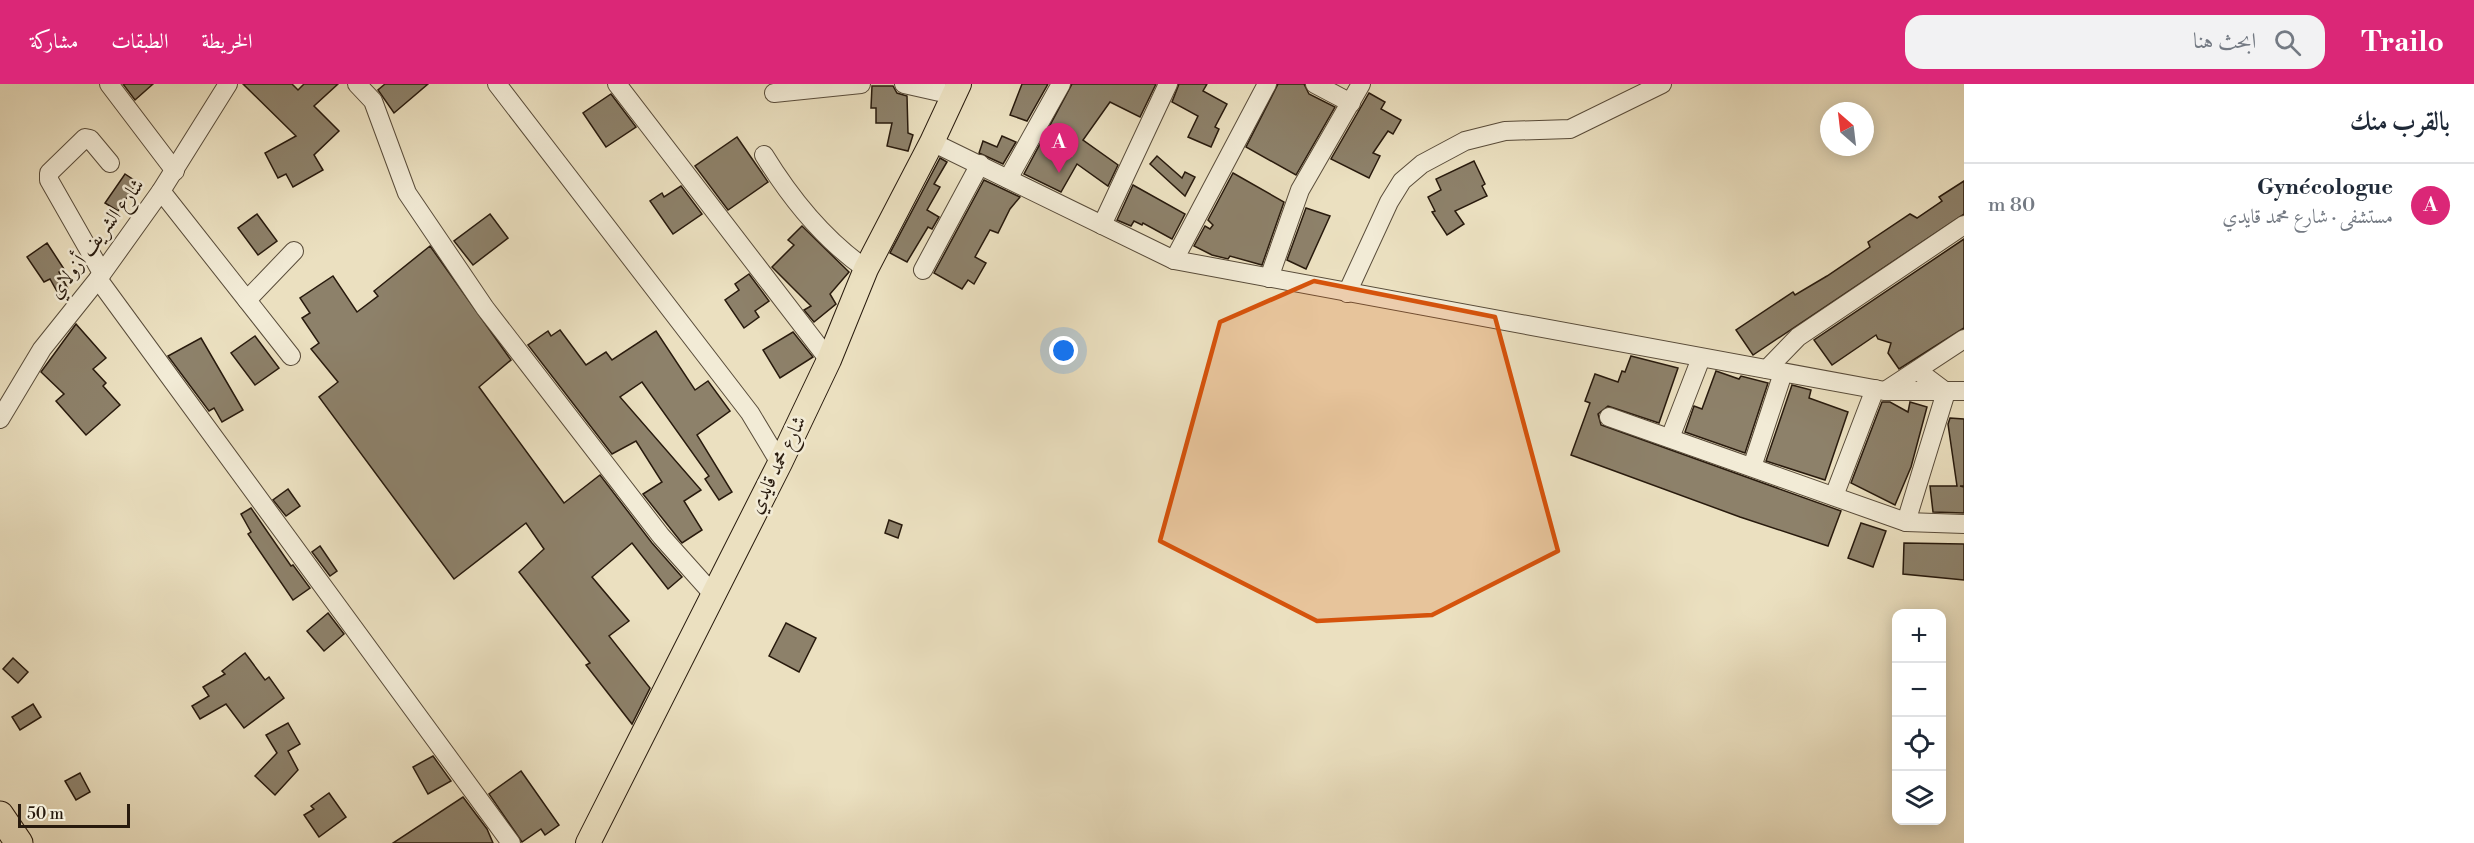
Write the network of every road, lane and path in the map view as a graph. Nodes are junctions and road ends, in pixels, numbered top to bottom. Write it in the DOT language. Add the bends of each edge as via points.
graph roads {
  1 [pos="109,84"];
  2 [pos="228,84"];
  3 [pos="357,84"];
  4 [pos="497,84"];
  5 [pos="617,84"];
  6 [pos="861,84"];
  7 [pos="904,84"];
  8 [pos="1061,84"];
  9 [pos="1168,84"];
  10 [pos="1267,84"];
  11 [pos="1315,84"];
  12 [pos="1361,84"];
  13 [pos="1662,84"];
  14 [pos="956,90"];
  15 [pos="774,93"];
  16 [pos="1351,103"];
  17 [pos="932,142"];
  18 [pos="764,155"];
  19 [pos="110,163"];
  20 [pos="980,164"];
  21 [pos="175,171"];
  22 [pos="1008,179"];
  23 [pos="161,191"];
  24 [pos="1102,225"];
  25 [pos="1964,225"];
  26 [pos="294,251"];
  27 [pos="1174,260"];
  28 [pos="866,269"];
  29 [pos="923,270"];
  30 [pos="100,276"];
  31 [pos="1269,278"];
  32 [pos="1347,293"];
  33 [pos="247,300"];
  34 [pos="1964,339"];
  35 [pos="291,356"];
  36 [pos="1701,358"];
  37 [pos="829,360"];
  38 [pos="1775,371"];
  39 [pos="1917,371"];
  40 [pos="1880,390"];
  41 [pos="1955,392"];
  42 [pos="1,415"];
  43 [pos="1609,417"];
  44 [pos="1670,438"];
  45 [pos="780,463"];
  46 [pos="1752,467"];
  47 [pos="1834,496"];
  48 [pos="1906,522"];
  49 [pos="1964,524"];
  50 [pos="712,593"];
  51 [pos="0,814"];
  52 [pos="18,843"];
  53 [pos="511,843"];
  54 [pos="588,843"];
  1 -- 21 [label="street"];
  2 -- 21 [label="street, شارع الشريف أزولاي"];
  3 -- 50 [label="street" via="373,101 407,193 485,308 661,536"];
  4 -- 45 [label="street" via="750,413"];
  5 -- 37 [label="street"];
  6 -- 15 [label="street"];
  7 -- 14 [label="street"];
  8 -- 22 [label="street"];
  9 -- 24 [label="street"];
  10 -- 27 [label="street"];
  11 -- 16 [label="street"];
  12 -- 16 [label="street"];
  13 -- 32 [label="street" via="1570,129 1505,131 1465,141 1422,164 1402,181 1389,202"];
  14 -- 17 [label="main road, شارع محمد قايدي"];
  16 -- 31 [label="street" via="1300,190"];
  17 -- 20 [label="street"];
  17 -- 28 [label="main road, شارع محمد قايدي"];
  18 -- 28 [label="street" via="784,189 815,225"];
  19 -- 30 [label="street" via="86,138 49,173 49,180"];
  20 -- 22 [label="street"];
  20 -- 29 [label="street"];
  21 -- 23 [label="street, شارع الشريف أزولاي"];
  22 -- 24 [label="street"];
  23 -- 30 [label="street, شارع الشريف أزولاي"];
  23 -- 33 [label="street"];
  24 -- 27 [label="street"];
  25 -- 38 [label="street" via="1798,337"];
  26 -- 33 [label="street"];
  27 -- 31 [label="street"];
  28 -- 37 [label="main road, شارع محمد قايدي"];
  30 -- 42 [label="street, شارع الشريف أزولاي" via="42,349"];
  30 -- 53 [label="street"];
  31 -- 32 [label="street"];
  32 -- 36 [label="street"];
  33 -- 35 [label="street"];
  34 -- 39 [label="street"];
  36 -- 38 [label="street"];
  36 -- 44 [label="street"];
  37 -- 45 [label="main road, شارع محمد قايدي"];
  38 -- 40 [label="street"];
  38 -- 46 [label="street"];
  39 -- 40 [label="street"];
  39 -- 41 [label="street"];
  40 -- 41 [label="street"];
  40 -- 47 [label="street"];
  41 -- 48 [label="street"];
  43 -- 44 [label="street"];
  44 -- 46 [label="street"];
  45 -- 50 [label="main road, شارع محمد قايدي"];
  46 -- 47 [label="street"];
  47 -- 48 [label="street"];
  48 -- 49 [label="street"];
  50 -- 54 [label="main road, شارع محمد قايدي"];
  51 -- 52 [label="highway"];
}
